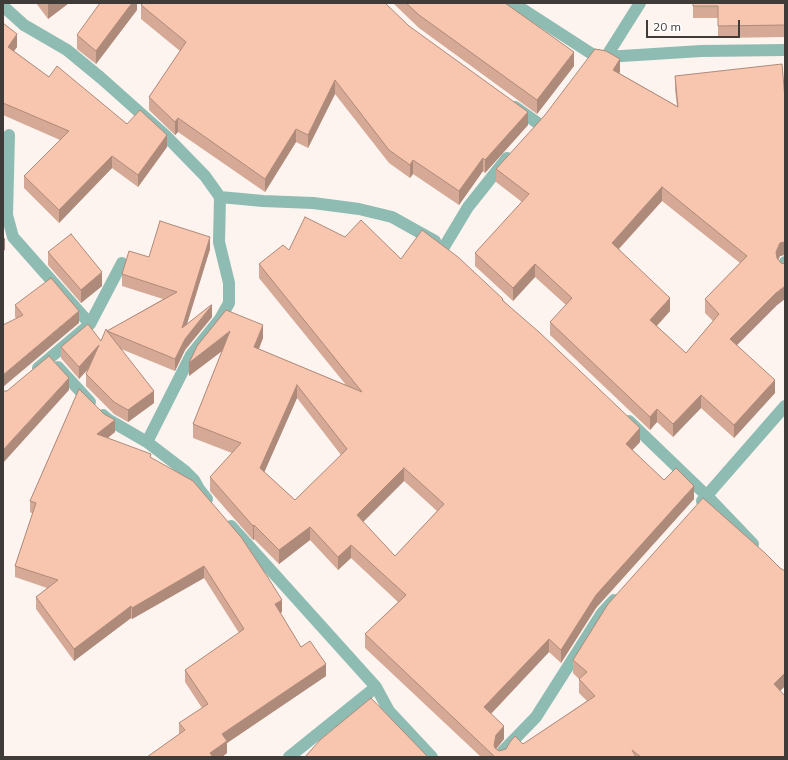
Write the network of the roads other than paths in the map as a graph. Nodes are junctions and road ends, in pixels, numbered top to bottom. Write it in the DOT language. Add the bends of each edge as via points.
graph roads {
  1 [pos="513,3"];
  2 [pos="640,3"];
  3 [pos="3,6"];
  4 [pos="785,50"];
  5 [pos="606,57"];
  6 [pos="508,102"];
  7 [pos="529,135"];
  8 [pos="9,136"];
  9 [pos="514,151"];
  10 [pos="220,197"];
  11 [pos="785,262"];
  12 [pos="122,263"];
  13 [pos="785,270"];
  14 [pos="90,324"];
  15 [pos="50,358"];
  16 [pos="27,378"];
  17 [pos="785,406"];
  18 [pos="622,414"];
  19 [pos="147,442"];
  20 [pos="707,496"];
  21 [pos="213,506"];
  22 [pos="696,508"];
  23 [pos="223,517"];
  24 [pos="759,550"];
  25 [pos="623,590"];
  26 [pos="376,687"];
  27 [pos="289,757"];
  28 [pos="432,757"];
  29 [pos="500,757"];
  1 -- 5 [label="street" via="590,57"];
  2 -- 5 [label="street"];
  3 -- 10 [label="street" via="24,25 67,50 107,83 165,135 205,176"];
  4 -- 5 [label="street" via="701,51"];
  6 -- 7 [label="street" via="542,121"];
  8 -- 14 [label="street" via="7,215 13,237"];
  9 -- 10 [label="street" via="468,207 447,250 392,217 359,209 313,203"];
  10 -- 19 [label="street" via="219,242 229,283 229,303 220,319 191,355"];
  11 -- 13 [label="street"];
  12 -- 14 [label="street"];
  14 -- 15 [label="street"];
  15 -- 16 [label="street"];
  15 -- 19 [label="street" via="109,420"];
  17 -- 20 [label="street"];
  18 -- 20 [label="street"];
  19 -- 21 [label="street" via="185,471"];
  20 -- 22 [label="street"];
  20 -- 24 [label="street"];
  23 -- 26 [label="street"];
  25 -- 29 [label="street" via="602,613 536,717"];
  26 -- 27 [label="street"];
  26 -- 28 [label="street" via="389,711"];
}
